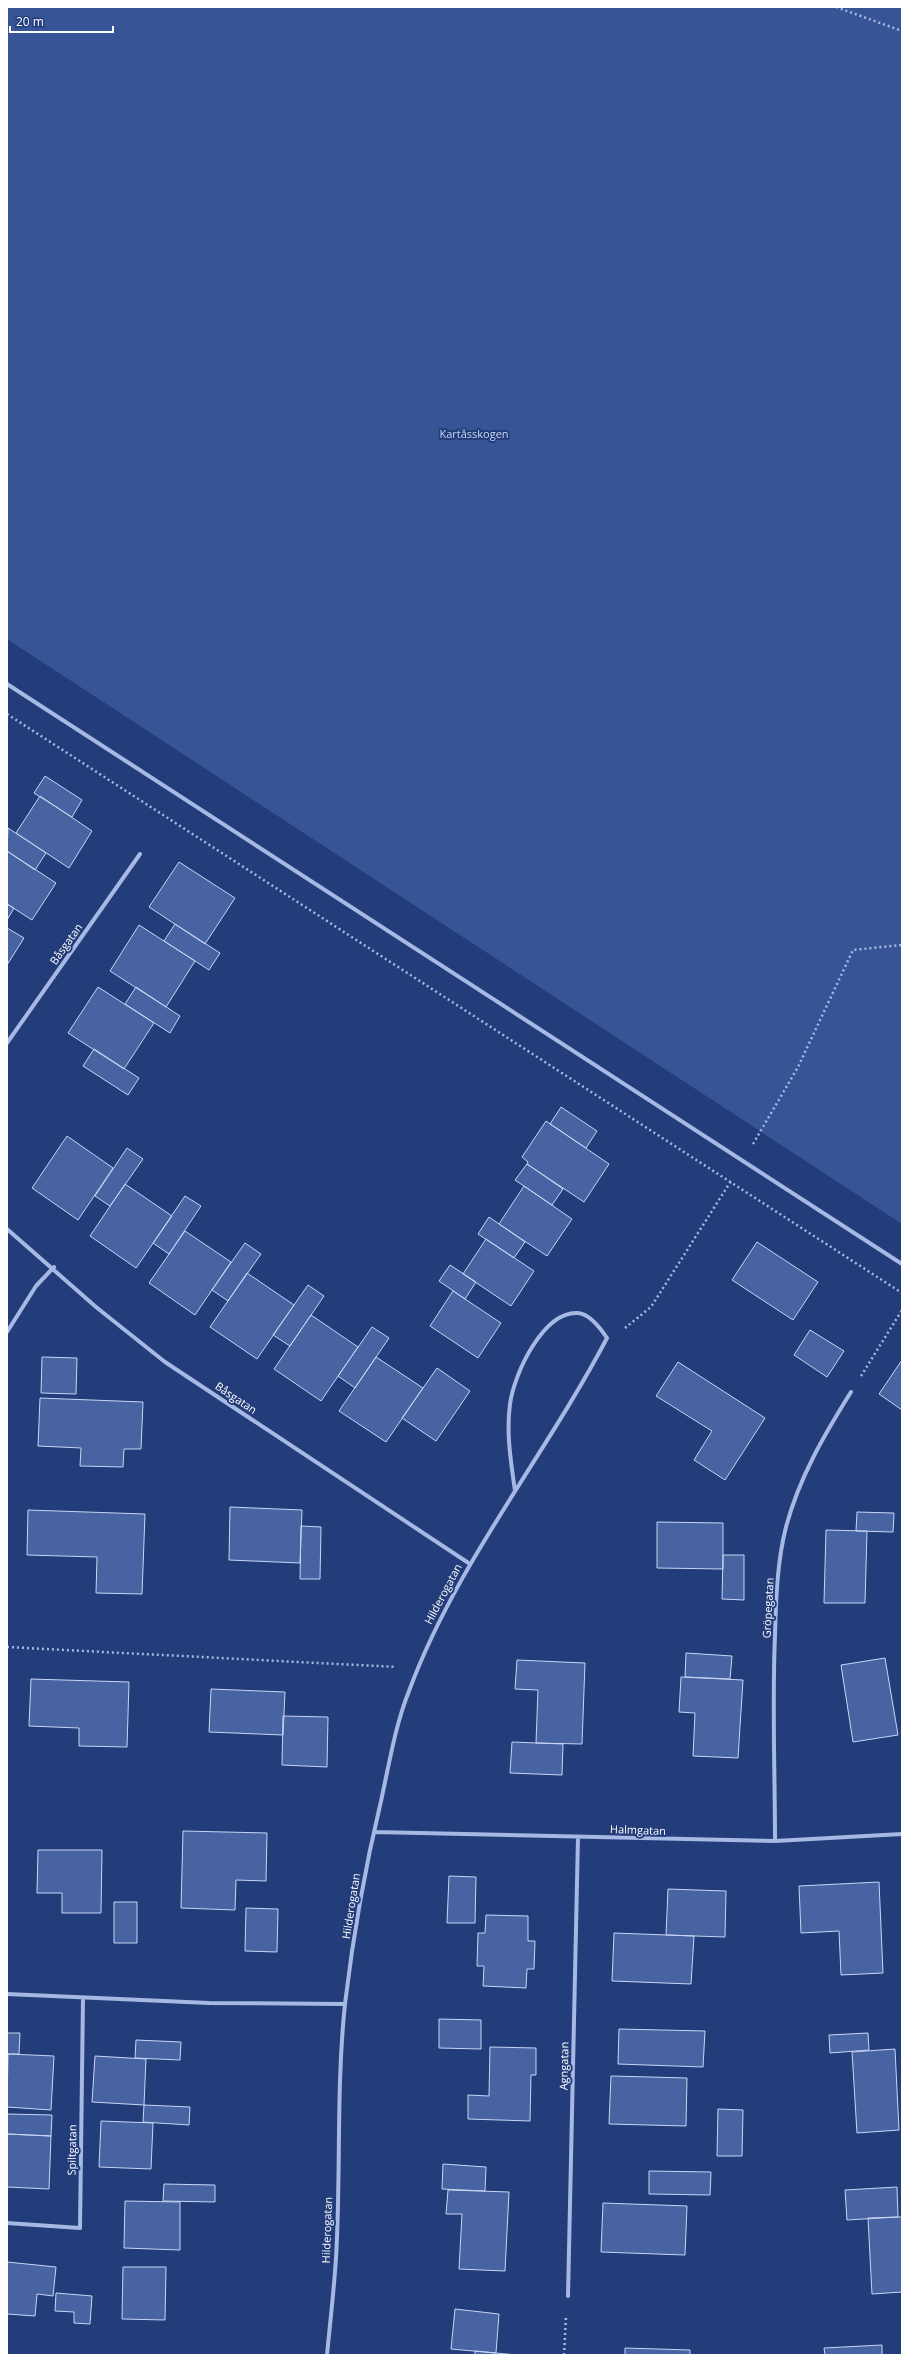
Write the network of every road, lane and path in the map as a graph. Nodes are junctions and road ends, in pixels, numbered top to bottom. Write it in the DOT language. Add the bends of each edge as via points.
graph roads {
  1 [pos="836,7"];
  2 [pos="902,31"];
  3 [pos="7,684"];
  4 [pos="7,714"];
  5 [pos="140,854"];
  6 [pos="902,945"];
  7 [pos="7,1043"];
  8 [pos="743,1160"];
  9 [pos="731,1182"];
  10 [pos="7,1229"];
  11 [pos="902,1264"];
  12 [pos="54,1268"];
  13 [pos="902,1293"];
  14 [pos="902,1310"];
  15 [pos="7,1332"];
  16 [pos="607,1338"];
  17 [pos="851,1392"];
  18 [pos="516,1491"];
  19 [pos="470,1564"];
  20 [pos="7,1647"];
  21 [pos="418,1668"];
  22 [pos="374,1832"];
  23 [pos="902,1834"];
  24 [pos="578,1837"];
  25 [pos="775,1841"];
  26 [pos="7,1994"];
  27 [pos="83,1998"];
  28 [pos="345,2004"];
  29 [pos="7,2223"];
  30 [pos="568,2296"];
  31 [pos="327,2355"];
  32 [pos="564,2355"];
  1 -- 2 [label="path"];
  3 -- 8 [label="street"];
  4 -- 9 [label="path"];
  5 -- 7 [label="street, Båsgatan"];
  6 -- 8 [label="path" via="853,950 798,1067"];
  8 -- 9 [label="path"];
  8 -- 11 [label="street"];
  9 -- 13 [label="path"];
  9 -- 16 [label="path" via="651,1307 634,1322"];
  10 -- 12 [label="street, Båsgatan"];
  12 -- 15 [label="street" via="36,1286"];
  12 -- 19 [label="street, Båsgatan" via="96,1307 165,1362"];
  14 -- 17 [label="path"];
  16 -- 18 [label="street, Hilderogatan"];
  16 -- 18 [label="street" via="597,1324 580,1313 556,1319 538,1336 514,1384 510,1404 509,1445"];
  17 -- 25 [label="street, Gröpegatan" via="824,1435 800,1484 786,1528 779,1566 774,1666"];
  18 -- 19 [label="street, Hilderogatan"];
  19 -- 21 [label="street, Hilderogatan" via="440,1619"];
  20 -- 21 [label="path"];
  21 -- 22 [label="street, Hilderogatan" via="401,1718"];
  22 -- 24 [label="street, Halmgatan"];
  22 -- 28 [label="street, Hilderogatan" via="361,1895"];
  23 -- 25 [label="street, Halmgatan"];
  24 -- 25 [label="street, Halmgatan"];
  24 -- 30 [label="street, Agngatan"];
  26 -- 27 [label="street"];
  27 -- 28 [label="street"];
  27 -- 29 [label="street, Spiltgatan" via="80,2228"];
  28 -- 31 [label="street, Hilderogatan" via="336,2258"];
  30 -- 32 [label="path"];
}
